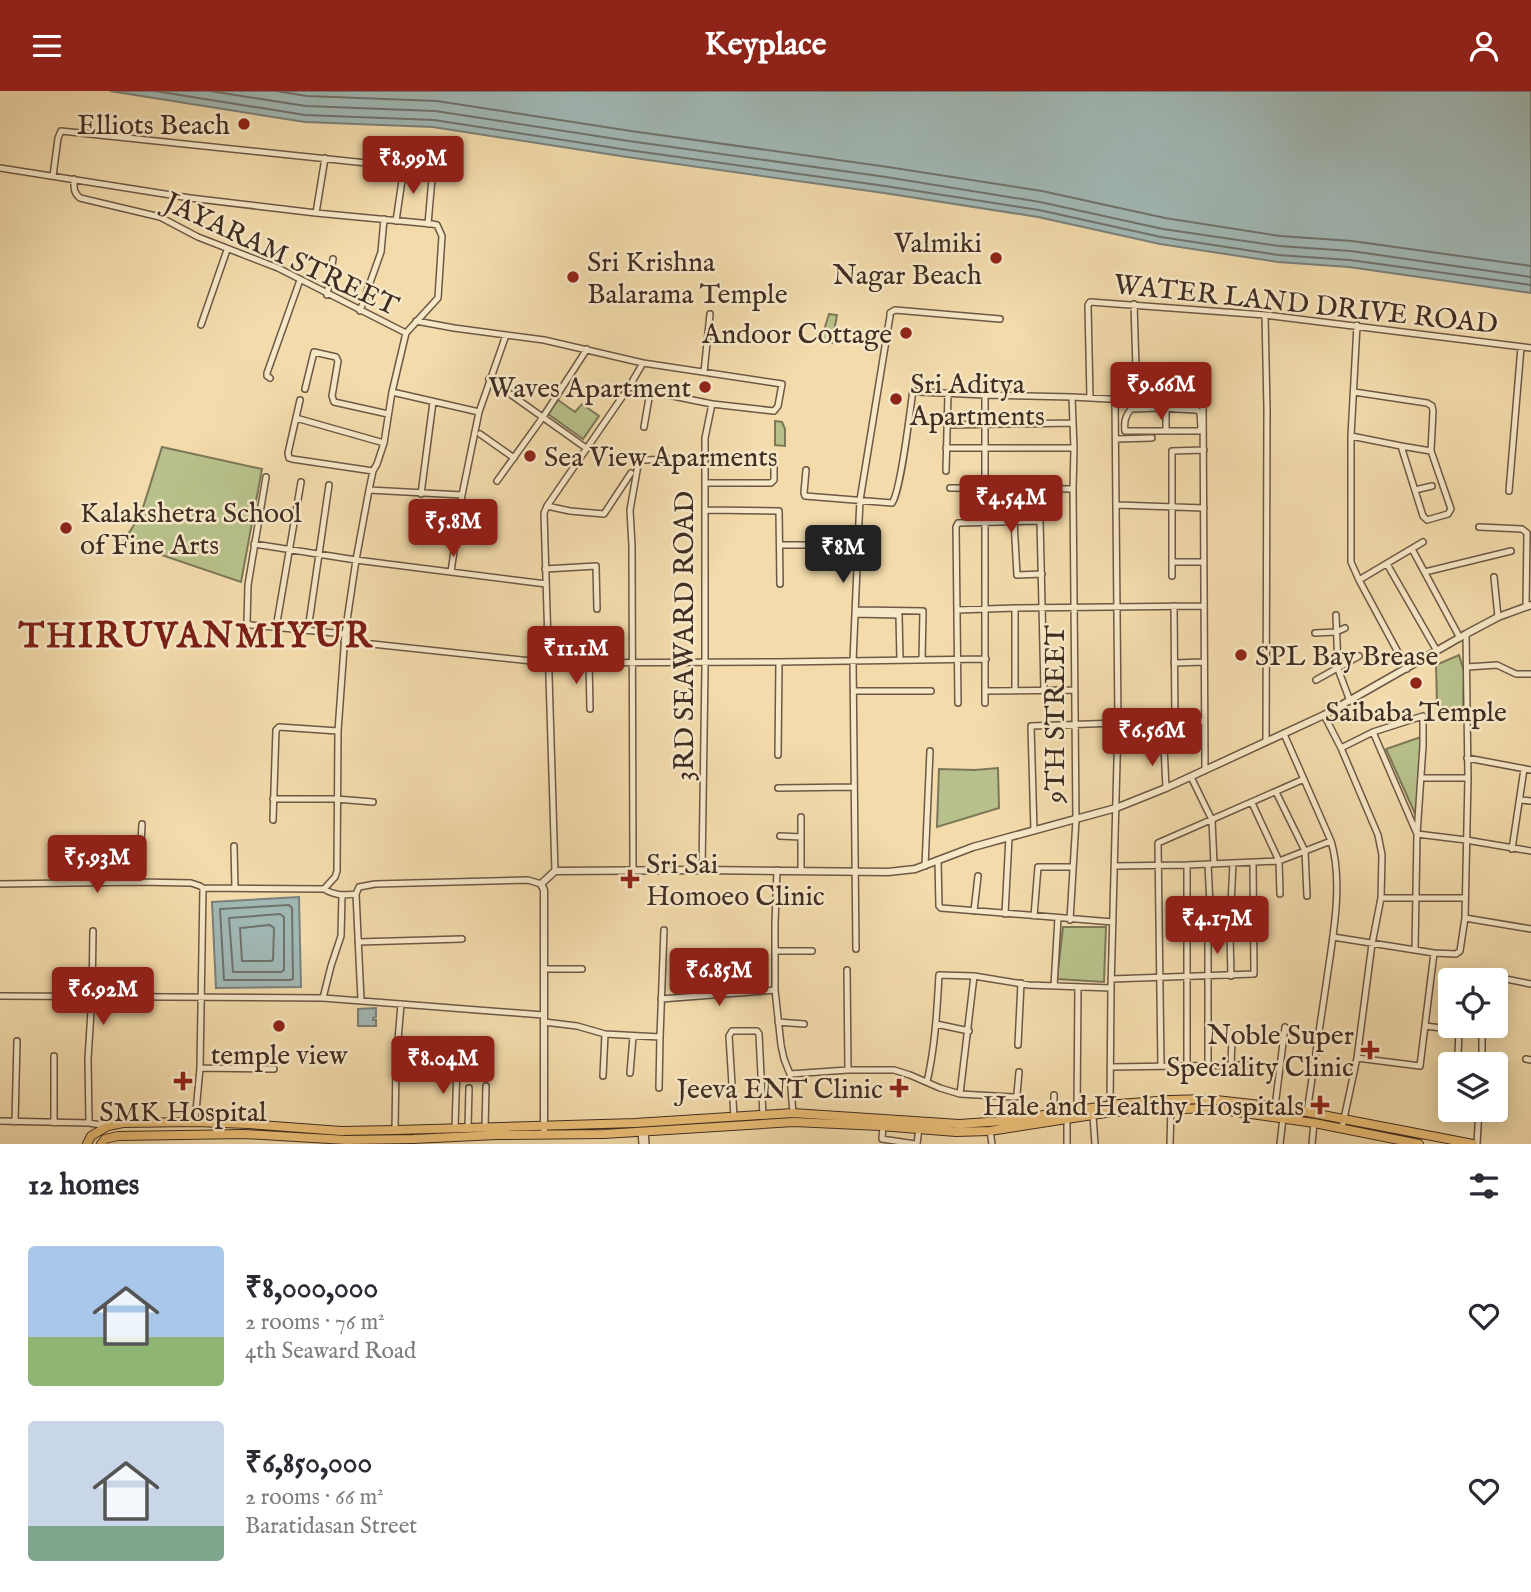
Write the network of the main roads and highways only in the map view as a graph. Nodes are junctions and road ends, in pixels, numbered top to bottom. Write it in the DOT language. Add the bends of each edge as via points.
graph roads {
  1 [pos="1111,1109"];
  2 [pos="794,1118"];
  3 [pos="1343,1123"];
  4 [pos="413,1134"];
  5 [pos="211,1139"];
  6 [pos="497,1139"];
  7 [pos="450,1140"];
  8 [pos="1378,1140"];
  9 [pos="87,1144"];
  10 [pos="101,1144"];
  11 [pos="1419,1144"];
  12 [pos="1475,1144"];
  1 -- 2 [label="main road" via="958,1124"];
  1 -- 2 [label="main road" via="1067,1120 956,1132"];
  1 -- 3 [label="main road" via="1208,1108"];
  1 -- 3 [label="main road" via="1207,1100 1307,1112"];
  2 -- 4 [label="main road" via="455,1127"];
  2 -- 6 [label="main road"];
  3 -- 8 [label="main road"];
  3 -- 12 [label="main road"];
  4 -- 5 [label="main road" via="346,1140 244,1134"];
  4 -- 7 [label="main road"];
  4 -- 9 [label="main road" via="248,1124 123,1123 108,1126"];
  5 -- 10 [label="main road" via="118,1136"];
  6 -- 7 [label="main road"];
  8 -- 11 [label="main road"];
}
